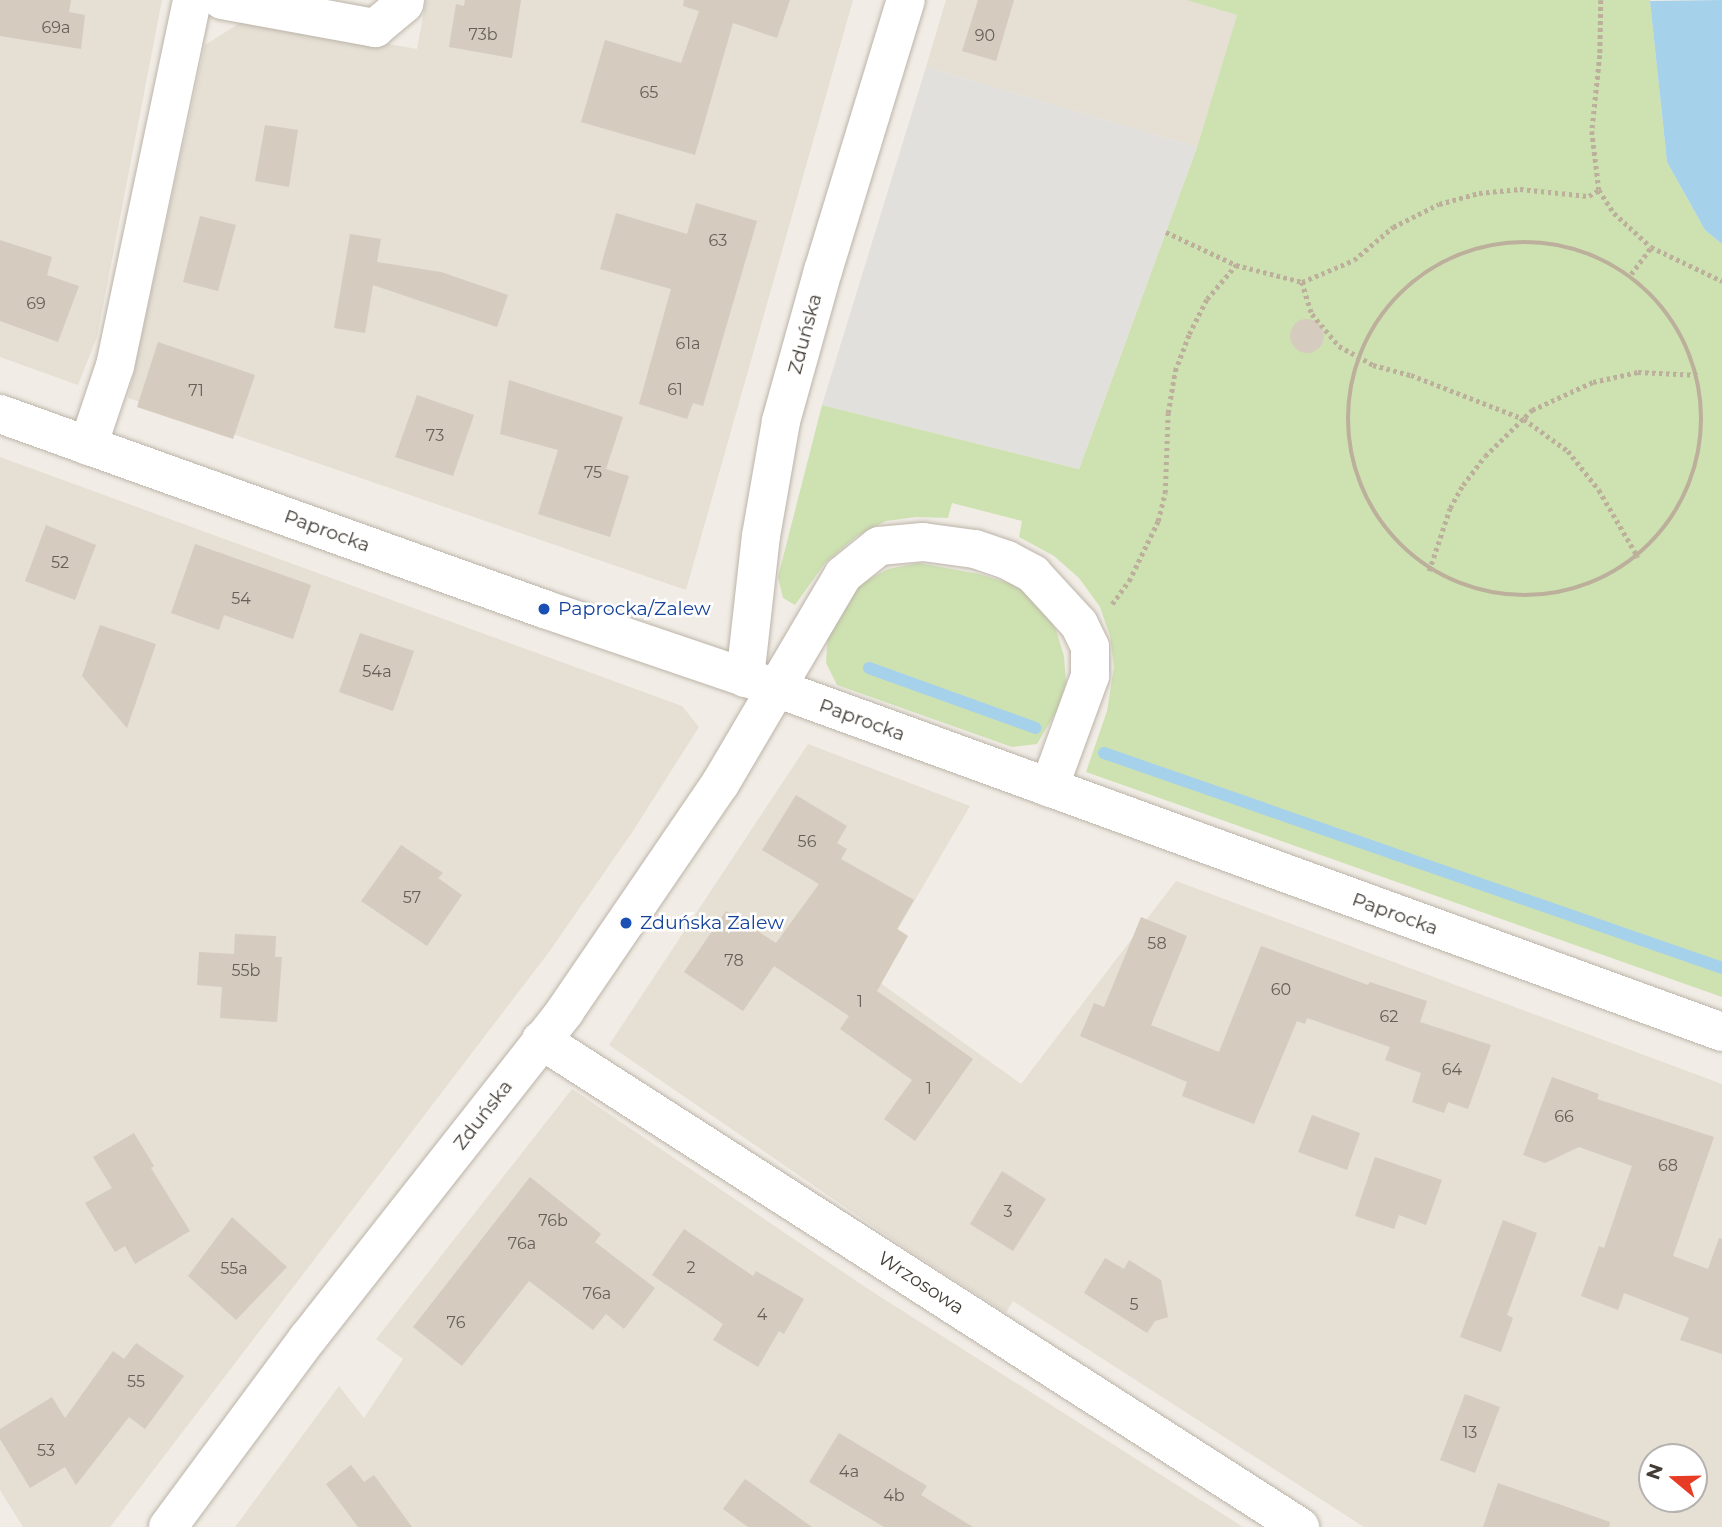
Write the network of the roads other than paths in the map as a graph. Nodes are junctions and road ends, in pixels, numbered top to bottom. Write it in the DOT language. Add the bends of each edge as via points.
graph roads {
  1 [pos="192,0"];
  2 [pos="222,0"];
  3 [pos="405,0"];
  4 [pos="906,0"];
  5 [pos="0,414"];
  6 [pos="88,446"];
  7 [pos="761,683"];
  8 [pos="1049,788"];
  9 [pos="1722,1032"];
  10 [pos="541,1040"];
  11 [pos="168,1527"];
  12 [pos="1300,1527"];
  1 -- 6 [label="street" via="115,366"];
  2 -- 3 [label="street" via="375,28"];
  4 -- 7 [label="street, Zduńska" via="781,421 761,536"];
  5 -- 6 [label="street, Paprocka"];
  6 -- 7 [label="street, Paprocka"];
  7 -- 8 [label="street, Paprocka"];
  7 -- 8 [label="street" via="843,575 879,546 923,542 975,549 1007,560 1033,574 1082,630 1090,647 1090,676"];
  7 -- 10 [label="street, Zduńska" via="686,835"];
  8 -- 9 [label="street, Paprocka"];
  10 -- 11 [label="street, Zduńska" via="308,1338"];
  10 -- 12 [label="street, Wrzosowa"];
}
